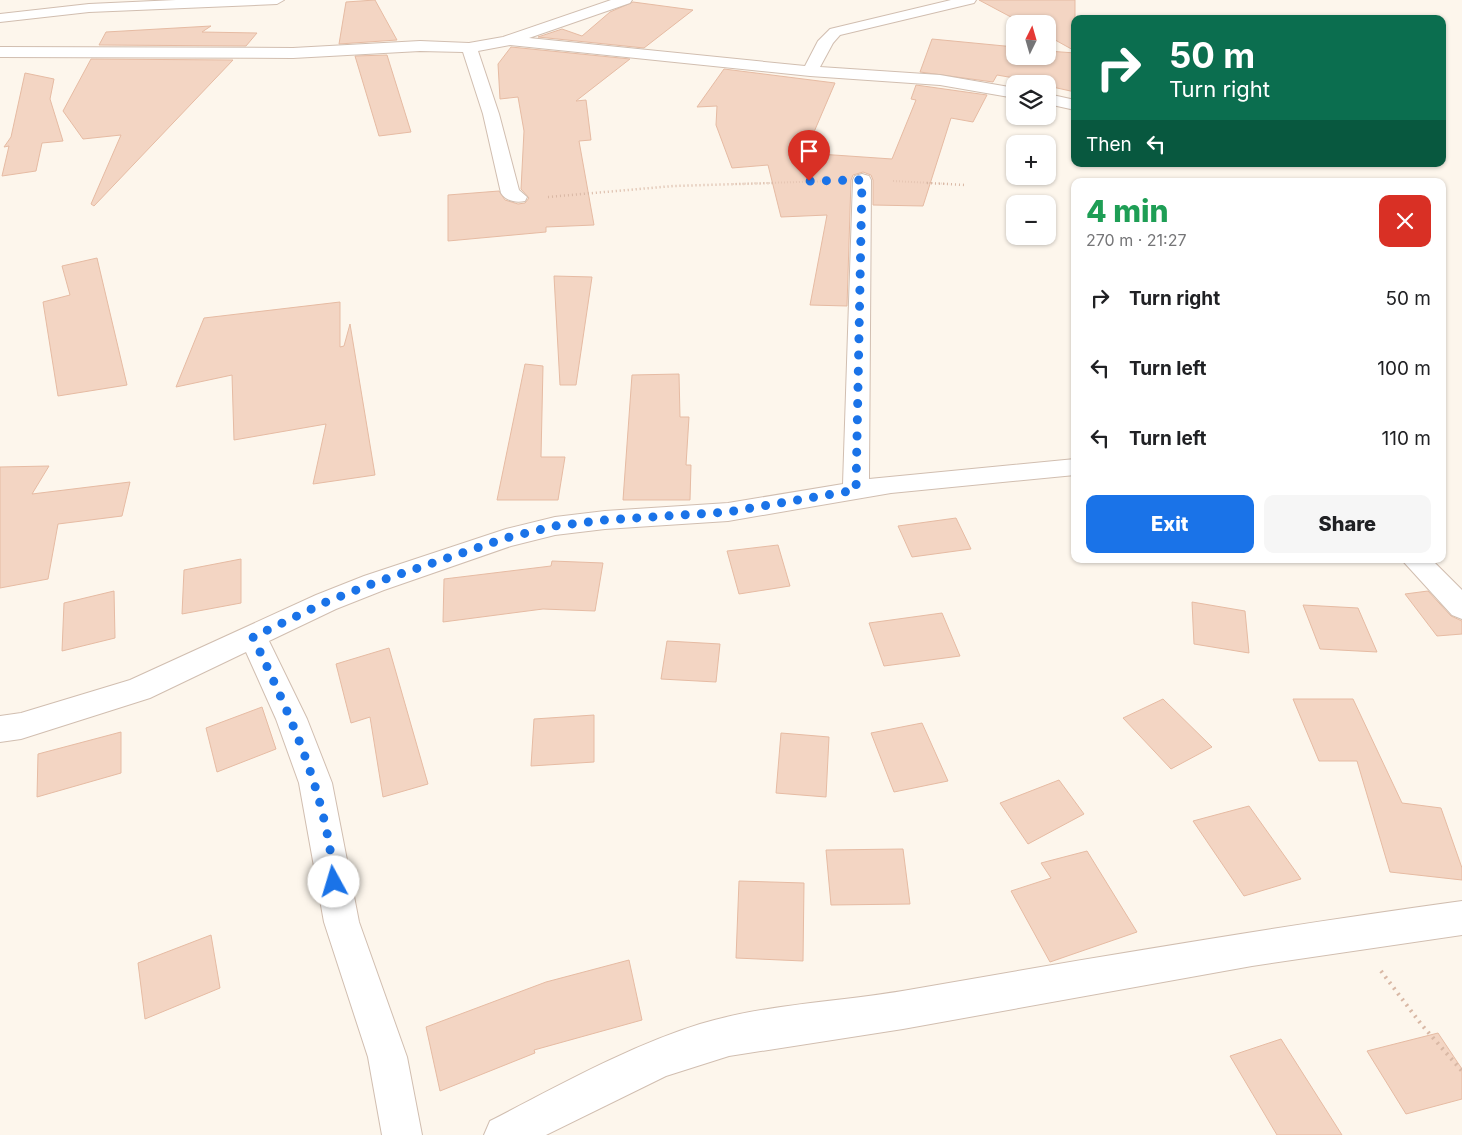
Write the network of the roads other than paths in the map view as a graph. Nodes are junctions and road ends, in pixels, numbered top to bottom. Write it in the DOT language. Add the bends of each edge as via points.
graph roads {
  1 [pos="277,0"];
  2 [pos="625,0"];
  3 [pos="913,0"];
  4 [pos="969,0"];
  5 [pos="232,1"];
  6 [pos="936,7"];
  7 [pos="0,18"];
  8 [pos="506,40"];
  9 [pos="469,48"];
  10 [pos="0,52"];
  11 [pos="810,71"];
  12 [pos="1006,91"];
  13 [pos="1056,101"];
  14 [pos="1071,104"];
  15 [pos="862,180"];
  16 [pos="518,197"];
  17 [pos="1071,467"];
  18 [pos="856,490"];
  19 [pos="1419,563"];
  20 [pos="1462,608"];
  21 [pos="253,637"];
  22 [pos="0,729"];
  23 [pos="1462,918"];
  24 [pos="402,1135"];
  25 [pos="504,1135"];
  1 -- 5 [label="street"];
  2 -- 8 [label="street"];
  3 -- 6 [label="street"];
  4 -- 6 [label="street"];
  5 -- 7 [label="street" via="88,8"];
  6 -- 11 [label="street" via="835,32 826,41"];
  8 -- 9 [label="street"];
  8 -- 11 [label="street"];
  9 -- 10 [label="street" via="420,46 293,53"];
  9 -- 16 [label="street" via="510,193"];
  11 -- 12 [label="street" via="940,80"];
  13 -- 14 [label="street"];
  15 -- 18 [label="street"];
  17 -- 18 [label="street"];
  18 -- 21 [label="street" via="728,512 555,526 506,538 374,583"];
  19 -- 20 [label="street"];
  21 -- 22 [label="street" via="139,688 21,726"];
  21 -- 24 [label="street" via="289,713 321,803 337,910 393,1077"];
  23 -- 25 [label="street" via="1351,932 736,1036 675,1052"];
}
